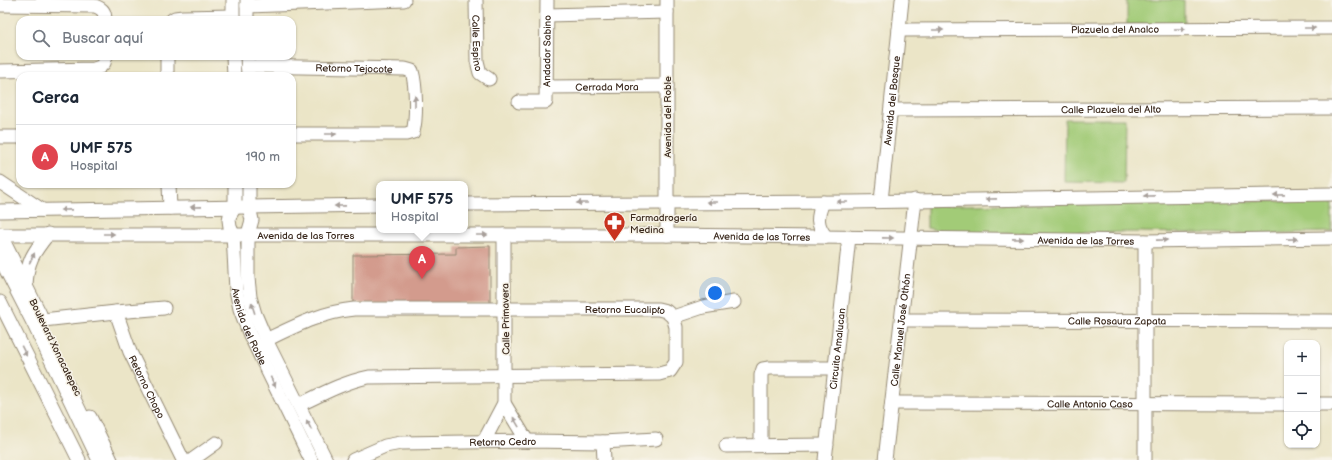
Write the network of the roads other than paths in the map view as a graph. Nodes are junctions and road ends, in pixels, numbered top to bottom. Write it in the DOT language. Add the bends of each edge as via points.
graph roads {
  1 [pos="233,0"];
  2 [pos="404,0"];
  3 [pos="476,0"];
  4 [pos="547,0"];
  5 [pos="902,0"];
  6 [pos="247,3"];
  7 [pos="0,5"];
  8 [pos="667,6"];
  9 [pos="103,14"];
  10 [pos="547,15"];
  11 [pos="233,16"];
  12 [pos="247,16"];
  13 [pos="1332,28"];
  14 [pos="899,30"];
  15 [pos="105,60"];
  16 [pos="167,60"];
  17 [pos="233,60"];
  18 [pos="248,66"];
  19 [pos="0,71"];
  20 [pos="168,72"];
  21 [pos="234,72"];
  22 [pos="490,79"];
  23 [pos="667,86"];
  24 [pos="546,87"];
  25 [pos="518,102"];
  26 [pos="1332,108"];
  27 [pos="891,110"];
  28 [pos="296,134"];
  29 [pos="16,136"];
  30 [pos="0,137"];
  31 [pos="0,182"];
  32 [pos="170,188"];
  33 [pos="235,188"];
  34 [pos="249,188"];
  35 [pos="1332,194"];
  36 [pos="916,200"];
  37 [pos="881,201"];
  38 [pos="667,202"];
  39 [pos="823,202"];
  40 [pos="468,204"];
  41 [pos="376,205"];
  42 [pos="235,207"];
  43 [pos="249,207"];
  44 [pos="170,208"];
  45 [pos="42,210"];
  46 [pos="0,211"];
  47 [pos="0,234"];
  48 [pos="48,234"];
  49 [pos="233,234"];
  50 [pos="248,234"];
  51 [pos="504,235"];
  52 [pos="667,235"];
  53 [pos="826,237"];
  54 [pos="849,237"];
  55 [pos="911,238"];
  56 [pos="1332,238"];
  57 [pos="1145,241"];
  58 [pos="4,255"];
  59 [pos="0,280"];
  60 [pos="26,286"];
  61 [pos="0,302"];
  62 [pos="734,302"];
  63 [pos="164,308"];
  64 [pos="505,308"];
  65 [pos="116,312"];
  66 [pos="673,317"];
  67 [pos="43,320"];
  68 [pos="902,320"];
  69 [pos="1145,321"];
  70 [pos="1332,321"];
  71 [pos="266,340"];
  72 [pos="835,368"];
  73 [pos="505,374"];
  74 [pos="504,403"];
  75 [pos="892,403"];
  76 [pos="1145,403"];
  77 [pos="1284,404"];
  78 [pos="1320,404"];
  79 [pos="1332,404"];
  80 [pos="299,405"];
  81 [pos="656,439"];
  82 [pos="484,441"];
  83 [pos="527,441"];
  84 [pos="603,442"];
  85 [pos="216,443"];
  86 [pos="827,445"];
  87 [pos="726,446"];
  88 [pos="761,446"];
  89 [pos="79,460"];
  90 [pos="88,460"];
  91 [pos="102,460"];
  92 [pos="111,460"];
  93 [pos="183,460"];
  94 [pos="192,460"];
  95 [pos="311,460"];
  96 [pos="326,460"];
  97 [pos="353,460"];
  98 [pos="604,460"];
  99 [pos="825,460"];
  100 [pos="886,460"];
  101 [pos="1145,460"];
  1 -- 11 [label="street"];
  2 -- 6 [label="street"];
  3 -- 22 [label="street, Calle Espino" via="477,61 480,73"];
  4 -- 10 [label="street, Andador Sabino"];
  5 -- 14 [label="street, Avenida del Bosque"];
  6 -- 12 [label="street"];
  7 -- 9 [label="street" via="95,6"];
  8 -- 10 [label="street"];
  8 -- 23 [label="street, Avenida del Roble"];
  10 -- 24 [label="street, Andador Sabino"];
  14 -- 13 [label="street, Plazuela del Analco, one-way"];
  14 -- 27 [label="street, Avenida del Bosque"];
  15 -- 19 [label="street" via="100,67 94,68"];
  16 -- 20 [label="street"];
  17 -- 21 [label="street"];
  28 -- 18 [label="street, Retorno Tejocote, one-way" via="413,132 415,80 412,71"];
  23 -- 24 [label="street, Cerrada Mora"];
  23 -- 38 [label="street, Avenida del Roble"];
  24 -- 25 [label="street, Andador Sabino" via="546,102"];
  26 -- 27 [label="street, Calle Plazuela del Alto"];
  27 -- 37 [label="street, Avenida del Bosque"];
  29 -- 30 [label="street"];
  31 -- 45 [label="street"];
  32 -- 44 [label="street"];
  33 -- 42 [label="street, Avenida del Roble"];
  34 -- 43 [label="street, Avenida del Roble"];
  35 -- 36 [label="street, one-way"];
  36 -- 37 [label="street"];
  36 -- 55 [label="street, Calle Manuel José Othón"];
  37 -- 39 [label="street, one-way"];
  39 -- 38 [label="street, one-way"];
  38 -- 40 [label="street, one-way"];
  38 -- 52 [label="street, Avenida del Roble"];
  39 -- 53 [label="street" via="818,221 820,230"];
  41 -- 43 [label="street, one-way"];
  42 -- 43 [label="street"];
  42 -- 44 [label="street, one-way"];
  42 -- 49 [label="street, Avenida del Roble" via="229,220"];
  43 -- 50 [label="street, Avenida del Roble" via="252,220"];
  44 -- 45 [label="street, one-way"];
  45 -- 46 [label="street"];
  47 -- 48 [label="street, Avenida de las Torres"];
  47 -- 58 [label="street, Boulevard Xonacatepec"];
  48 -- 49 [label="street, Avenida de las Torres, one-way"];
  60 -- 48 [label="street, one-way" via="29,261"];
  49 -- 50 [label="street, Avenida de las Torres"];
  49 -- 95 [label="street, Avenida del Roble, one-way" via="236,290 240,309 250,335"];
  50 -- 51 [label="street, Avenida de las Torres, one-way"];
  71 -- 50 [label="street, Avenida del Roble, one-way" via="250,297"];
  51 -- 52 [label="street, Avenida de las Torres"];
  51 -- 64 [label="street, Calle Primavera"];
  52 -- 53 [label="street, Avenida de las Torres"];
  53 -- 54 [label="street, Avenida de las Torres"];
  54 -- 55 [label="street, Avenida de las Torres, one-way"];
  54 -- 72 [label="street, Circuito Amalucan"];
  55 -- 57 [label="street, Avenida de las Torres, one-way"];
  55 -- 68 [label="street, Calle Manuel José Othón"];
  57 -- 56 [label="street, Avenida de las Torres, one-way"];
  57 -- 69 [label="street"];
  58 -- 60 [label="street, Boulevard Xonacatepec"];
  58 -- 91 [label="main road, Boulevard Xonacatepec"];
  59 -- 90 [label="main road, Boulevard Xonacatepec"];
  60 -- 67 [label="street, Boulevard Xonacatepec"];
  61 -- 89 [label="street, one-way"];
  62 -- 66 [label="street" via="703,307"];
  63 -- 65 [label="street"];
  64 -- 66 [label="street, Retorno Eucalipto" via="658,309"];
  64 -- 71 [label="street, Retorno Eucalipto" via="337,311 304,322"];
  64 -- 73 [label="street, Calle Primavera"];
  65 -- 67 [label="street"];
  65 -- 93 [label="street, Retorno Chopo" via="130,352"];
  66 -- 73 [label="street, Retorno Eucalipto" via="676,327 676,362 670,371 659,374"];
  67 -- 92 [label="street, Boulevard Xonacatepec"];
  68 -- 69 [label="street, Calle Rosaura Zapata"];
  68 -- 75 [label="street, Calle Manuel José Othón"];
  69 -- 70 [label="street, Calle Rosaura Zapata"];
  69 -- 76 [label="street"];
  71 -- 80 [label="street, Avenida del Roble"];
  72 -- 86 [label="street, Circuito Amalucan"];
  72 -- 88 [label="street" via="763,369"];
  73 -- 74 [label="street, Calle Primavera"];
  73 -- 80 [label="street, Retorno Eucalipto" via="370,377 352,381"];
  74 -- 82 [label="street, Calle Primavera"];
  83 -- 74 [label="street, one-way"];
  75 -- 76 [label="street, Calle Antonio Caso"];
  75 -- 100 [label="street, Calle Manuel José Othón"];
  76 -- 77 [label="street, Calle Antonio Caso"];
  76 -- 101 [label="street"];
  78 -- 79 [label="street"];
  96 -- 80 [label="street, Avenida del Roble, one-way"];
  81 -- 84 [label="street, Retorno Cedro"];
  82 -- 83 [label="street, Retorno Cedro"];
  82 -- 97 [label="street, Retorno Cedro" via="401,443 385,446"];
  83 -- 84 [label="street, Retorno Cedro"];
  84 -- 98 [label="street"];
  85 -- 94 [label="street"];
  86 -- 88 [label="street"];
  86 -- 99 [label="street, Circuito Amalucan"];
  87 -- 88 [label="street"];
}
